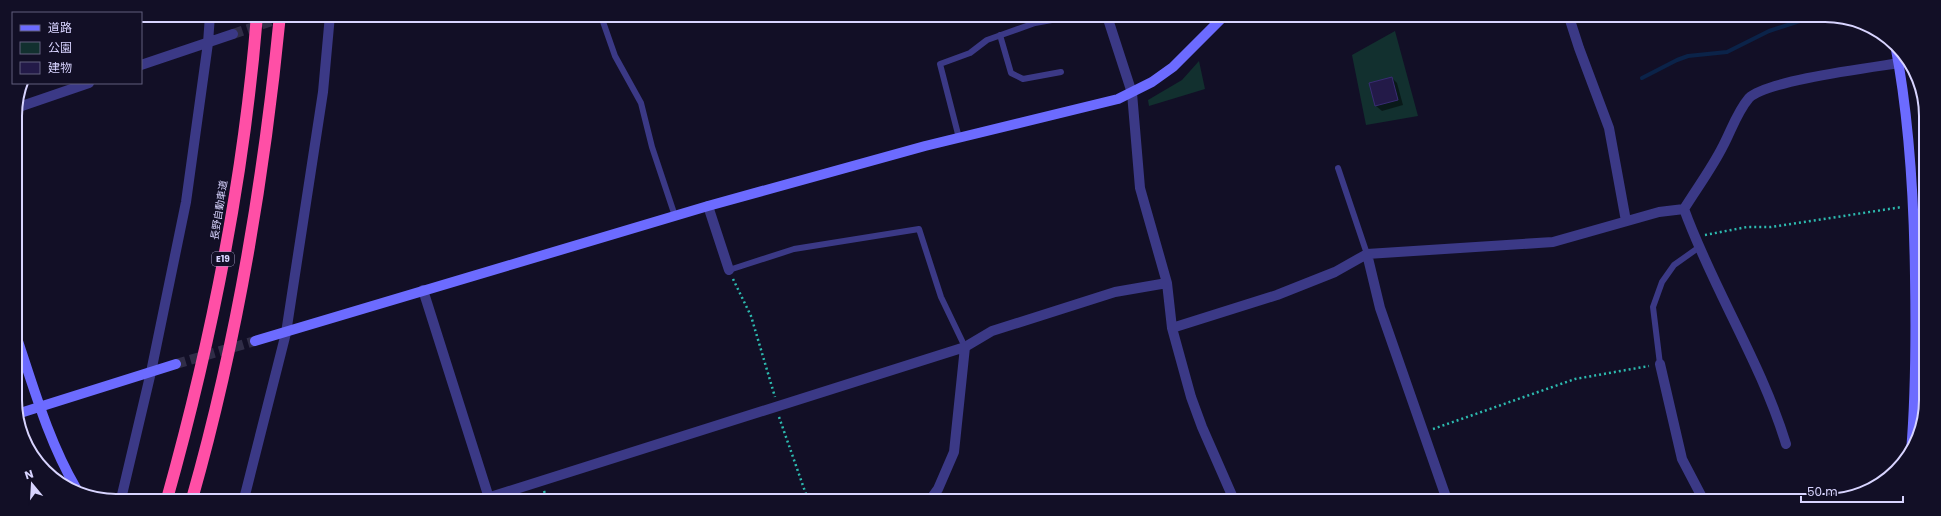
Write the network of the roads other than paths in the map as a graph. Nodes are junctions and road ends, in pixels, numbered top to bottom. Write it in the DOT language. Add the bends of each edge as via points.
graph roads {
  1 [pos="210,22"];
  2 [pos="256,22"];
  3 [pos="279,22"];
  4 [pos="329,22"];
  5 [pos="603,22"];
  6 [pos="1041,22"];
  7 [pos="1109,22"];
  8 [pos="1218,22"];
  9 [pos="1571,22"];
  10 [pos="233,34"];
  11 [pos="1000,35"];
  12 [pos="208,43"];
  13 [pos="1902,63"];
  14 [pos="142,65"];
  15 [pos="1061,72"];
  16 [pos="86,84"];
  17 [pos="1132,93"];
  18 [pos="23,106"];
  19 [pos="959,138"];
  20 [pos="1338,168"];
  21 [pos="708,206"];
  22 [pos="1684,209"];
  23 [pos="675,216"];
  24 [pos="1626,221"];
  25 [pos="1698,248"];
  26 [pos="1367,254"];
  27 [pos="729,270"];
  28 [pos="1167,283"];
  29 [pos="423,290"];
  30 [pos="1172,328"];
  31 [pos="286,333"];
  32 [pos="255,341"];
  33 [pos="965,347"];
  34 [pos="22,355"];
  35 [pos="176,364"];
  36 [pos="1660,364"];
  37 [pos="151,372"];
  38 [pos="40,407"];
  39 [pos="23,412"];
  40 [pos="1916,424"];
  41 [pos="1786,444"];
  42 [pos="73,483"];
  43 [pos="122,494"];
  44 [pos="168,494"];
  45 [pos="193,494"];
  46 [pos="245,494"];
  47 [pos="484,494"];
  48 [pos="502,494"];
  49 [pos="934,494"];
  50 [pos="1231,494"];
  51 [pos="1445,494"];
  52 [pos="1700,494"];
  1 -- 12 [label="street"];
  2 -- 44 [label="highway, 長野自動車道 / E19" via="253,67 226,245 198,379"];
  3 -- 45 [label="highway, E19" via="264,156 250,248 222,379"];
  4 -- 31 [label="street" via="323,92"];
  5 -- 23 [label="lane" via="615,56 641,103 652,147"];
  6 -- 11 [label="lane"];
  7 -- 17 [label="street"];
  8 -- 17 [label="street" via="1173,67"];
  9 -- 24 [label="street" via="1609,128"];
  10 -- 12 [label="street"];
  11 -- 15 [label="lane" via="1011,73 1023,79"];
  11 -- 19 [label="lane" via="987,40 970,53 940,64"];
  12 -- 14 [label="street"];
  12 -- 37 [label="street" via="186,202"];
  13 -- 22 [label="street" via="1813,77 1762,90 1750,98"];
  13 -- 40 [label="street" via="1913,205"];
  16 -- 18 [label="street"];
  17 -- 19 [label="street" via="1118,99"];
  17 -- 28 [label="street" via="1140,188"];
  19 -- 21 [label="street"];
  20 -- 26 [label="lane"];
  21 -- 23 [label="street"];
  21 -- 27 [label="street"];
  22 -- 24 [label="street" via="1659,212"];
  22 -- 25 [label="street"];
  23 -- 29 [label="street"];
  24 -- 26 [label="street" via="1553,242"];
  25 -- 36 [label="lane" via="1674,265 1662,282 1653,307"];
  25 -- 41 [label="street" via="1776,411"];
  26 -- 30 [label="street" via="1335,272 1277,295"];
  26 -- 51 [label="street" via="1380,308"];
  27 -- 33 [label="lane" via="794,249 918,229 941,297"];
  28 -- 30 [label="street"];
  28 -- 33 [label="street" via="1115,292 992,331"];
  29 -- 31 [label="street"];
  29 -- 47 [label="street"];
  30 -- 50 [label="street" via="1196,412"];
  31 -- 32 [label="street"];
  31 -- 46 [label="street"];
  33 -- 48 [label="street"];
  33 -- 49 [label="street" via="954,452"];
  34 -- 38 [label="street"];
  35 -- 37 [label="street"];
  36 -- 52 [label="street" via="1682,459"];
  37 -- 38 [label="street"];
  37 -- 43 [label="street"];
  38 -- 39 [label="street"];
  38 -- 42 [label="street" via="62,464"];
}
